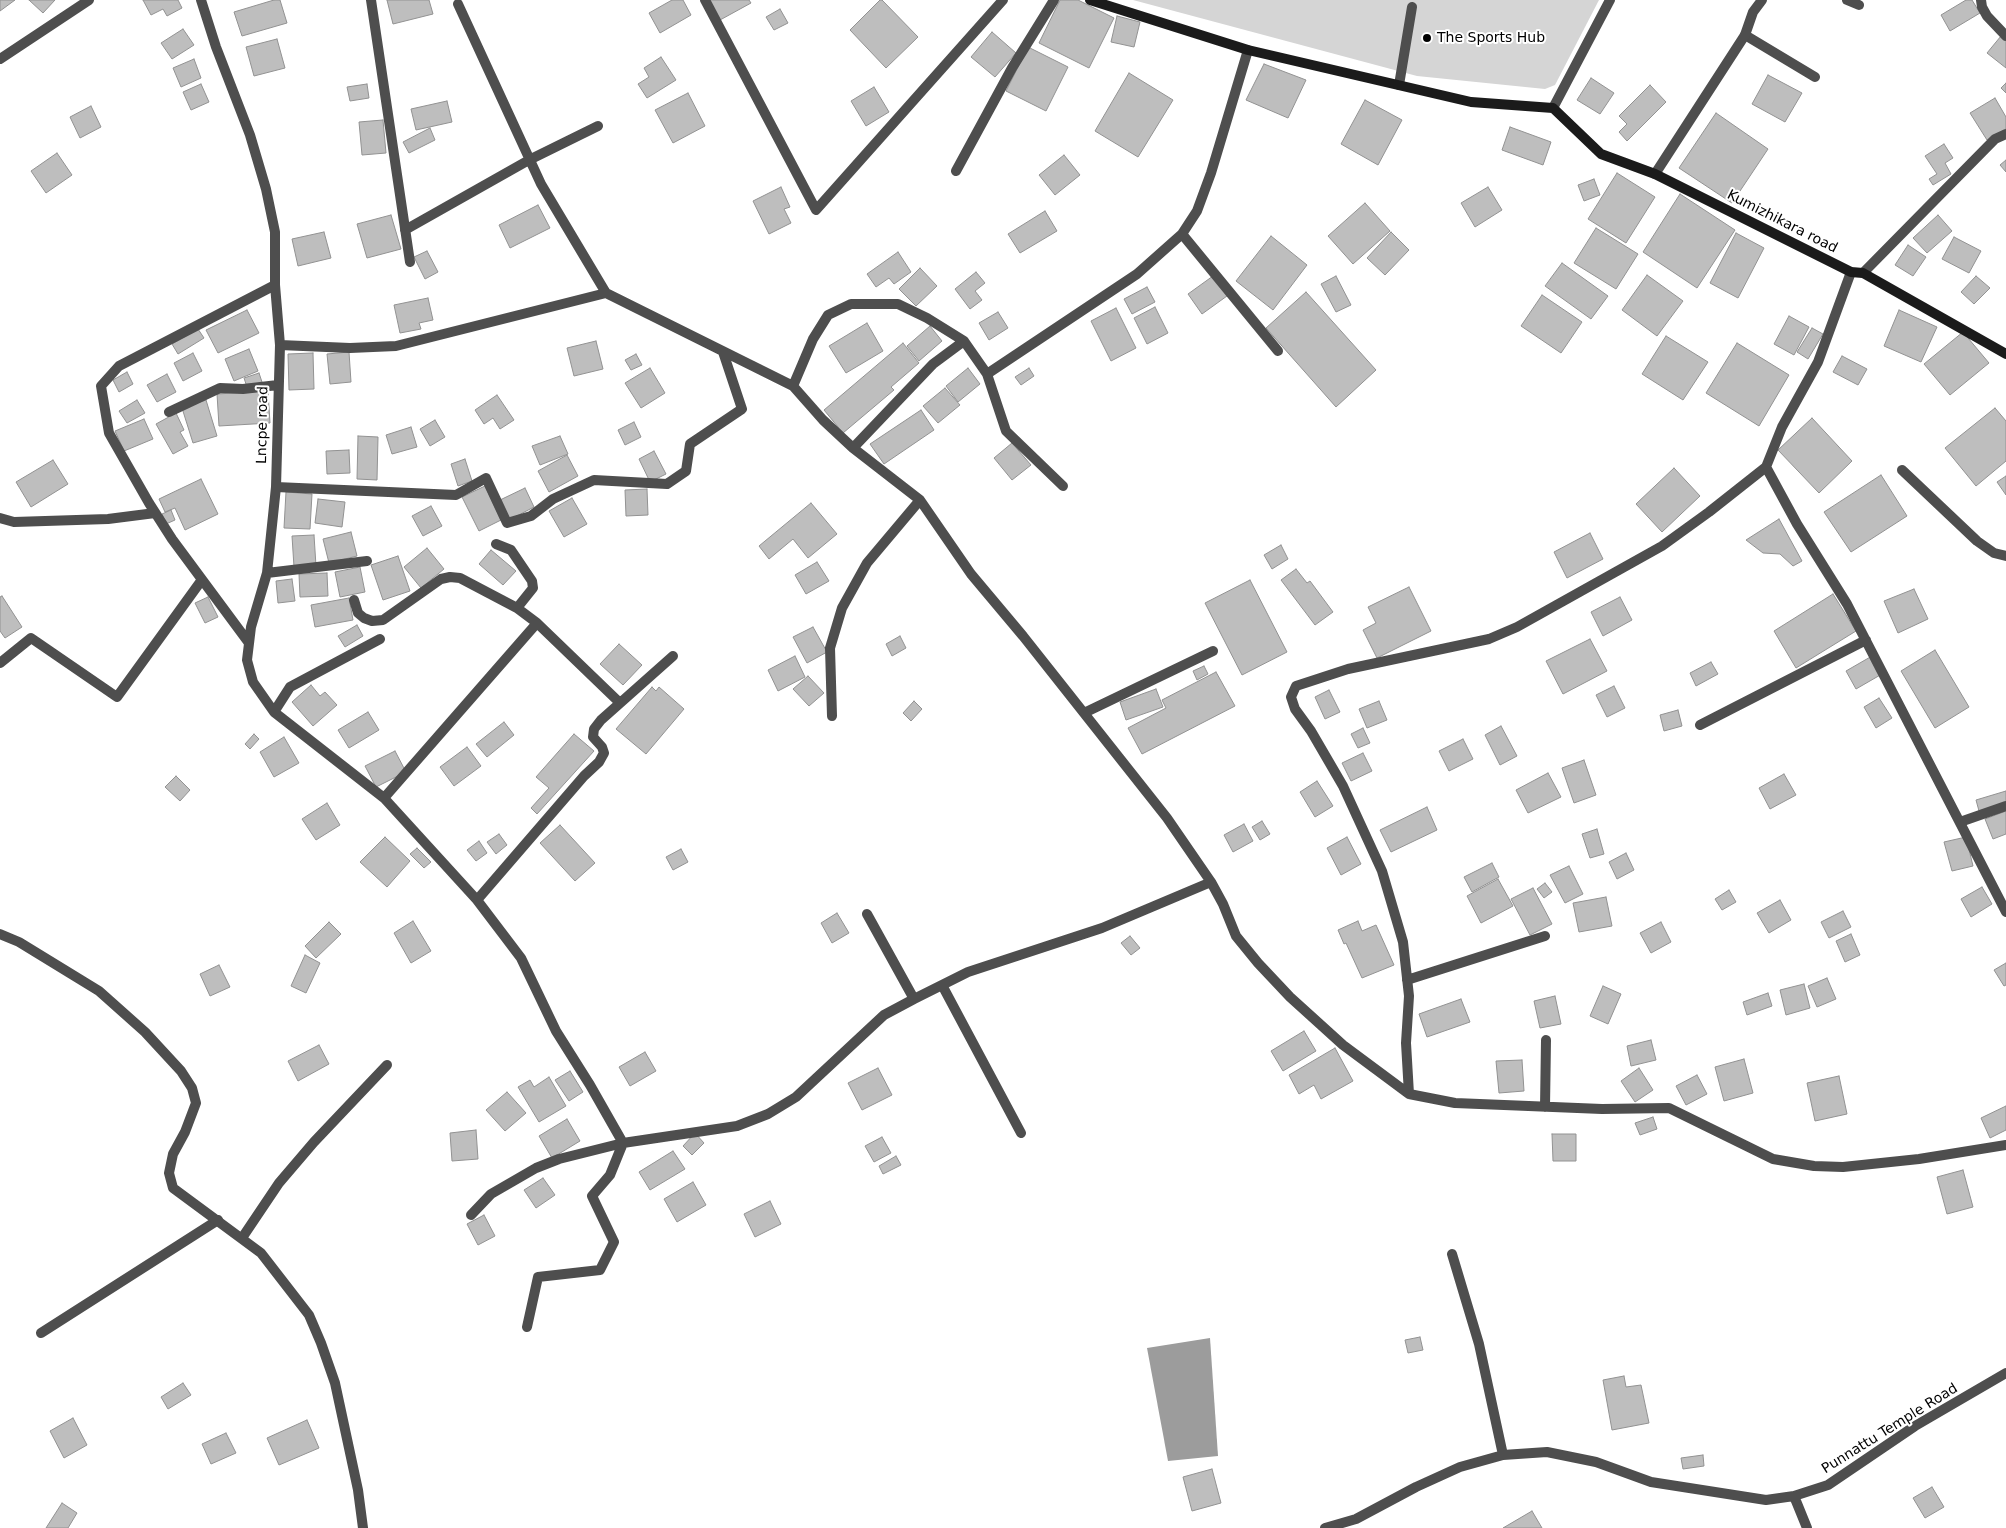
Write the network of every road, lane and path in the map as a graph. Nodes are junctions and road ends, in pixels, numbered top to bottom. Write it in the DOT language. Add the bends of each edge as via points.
graph roads {
  1 [pos="89,0"];
  2 [pos="201,0"];
  3 [pos="371,0"];
  4 [pos="705,0"];
  5 [pos="1004,0"];
  6 [pos="1054,0"];
  7 [pos="1090,0"];
  8 [pos="1610,0"];
  9 [pos="1762,0"];
  10 [pos="1847,0"];
  11 [pos="1981,0"];
  12 [pos="458,4"];
  13 [pos="1860,5"];
  14 [pos="1412,7"];
  15 [pos="1745,35"];
  16 [pos="2006,36"];
  17 [pos="1248,50"];
  18 [pos="0,59"];
  19 [pos="1815,77"];
  20 [pos="1399,85"];
  21 [pos="1553,108"];
  22 [pos="598,126"];
  23 [pos="2006,134"];
  24 [pos="530,160"];
  25 [pos="956,171"];
  26 [pos="1655,174"];
  27 [pos="405,230"];
  28 [pos="1182,234"];
  29 [pos="410,262"];
  30 [pos="1851,272"];
  31 [pos="1863,273"];
  32 [pos="275,285"];
  33 [pos="606,293"];
  34 [pos="964,341"];
  35 [pos="280,346"];
  36 [pos="1278,351"];
  37 [pos="723,352"];
  38 [pos="2006,354"];
  39 [pos="987,374"];
  40 [pos="278,385"];
  41 [pos="793,386"];
  42 [pos="169,412"];
  43 [pos="853,448"];
  44 [pos="1766,467"];
  45 [pos="1902,470"];
  46 [pos="1063,486"];
  47 [pos="276,487"];
  48 [pos="920,500"];
  49 [pos="155,513"];
  50 [pos="0,518"];
  51 [pos="496,544"];
  52 [pos="2006,556"];
  53 [pos="367,561"];
  54 [pos="267,573"];
  55 [pos="201,581"];
  56 [pos="354,600"];
  57 [pos="517,608"];
  58 [pos="538,623"];
  59 [pos="380,639"];
  60 [pos="1866,640"];
  61 [pos="249,643"];
  62 [pos="1213,650"];
  63 [pos="673,656"];
  64 [pos="0,664"];
  65 [pos="620,703"];
  66 [pos="274,712"];
  67 [pos="1084,714"];
  68 [pos="832,716"];
  69 [pos="1700,725"];
  70 [pos="384,798"];
  71 [pos="2006,806"];
  72 [pos="1960,822"];
  73 [pos="1212,882"];
  74 [pos="477,900"];
  75 [pos="2006,912"];
  76 [pos="867,914"];
  77 [pos="0,934"];
  78 [pos="1546,936"];
  79 [pos="1407,980"];
  80 [pos="942,985"];
  81 [pos="914,999"];
  82 [pos="1546,1040"];
  83 [pos="387,1065"];
  84 [pos="1409,1094"];
  85 [pos="1545,1107"];
  86 [pos="1021,1133"];
  87 [pos="623,1143"];
  88 [pos="2006,1146"];
  89 [pos="471,1215"];
  90 [pos="218,1220"];
  91 [pos="242,1238"];
  92 [pos="1452,1254"];
  93 [pos="527,1327"];
  94 [pos="41,1333"];
  95 [pos="2006,1373"];
  96 [pos="1503,1455"];
  97 [pos="1794,1496"];
  98 [pos="363,1528"];
  99 [pos="1325,1528"];
  100 [pos="1807,1528"];
  1 -- 18 [label="street"];
  2 -- 32 [label="street, Lncpe road" via="266,189 275,232"];
  3 -- 27 [label="street"];
  4 -- 5 [label="street" via="816,210"];
  6 -- 25 [label="street" via="1012,68"];
  7 -- 17 [label="street"];
  8 -- 21 [label="street"];
  9 -- 15 [label="street" via="1753,12"];
  10 -- 13 [label="street"];
  11 -- 16 [label="street" via="1986,16"];
  12 -- 24 [label="street"];
  14 -- 20 [label="street"];
  15 -- 19 [label="street"];
  15 -- 26 [label="street"];
  17 -- 20 [label="street"];
  17 -- 28 [label="street" via="1211,173 1197,211"];
  20 -- 21 [label="street" via="1472,102"];
  21 -- 26 [label="street, Kumizhikara road" via="1601,154"];
  22 -- 24 [label="street"];
  23 -- 31 [label="street" via="1995,139"];
  24 -- 27 [label="street"];
  24 -- 33 [label="street"];
  26 -- 30 [label="street, Kumizhikara road"];
  27 -- 29 [label="street"];
  28 -- 36 [label="street"];
  28 -- 39 [label="street" via="1137,274"];
  30 -- 31 [label="street, Kumizhikara road"];
  30 -- 44 [label="street" via="1818,362 1782,427"];
  31 -- 38 [label="street, Kumizhikara road"];
  32 -- 35 [label="street, Lncpe road"];
  32 -- 49 [label="street" via="119,366 101,386 109,433"];
  33 -- 35 [label="street" via="396,346"];
  33 -- 37 [label="street"];
  34 -- 39 [label="street"];
  34 -- 41 [label="street" via="898,304 851,304 828,315 813,339"];
  34 -- 43 [label="street" via="933,364"];
  35 -- 40 [label="street, Lncpe road"];
  37 -- 41 [label="street"];
  37 -- 47 [label="street" via="742,409 690,444 686,470 667,484 594,480 553,499 531,516 507,523 486,478 456,495"];
  39 -- 46 [label="street" via="1006,431"];
  40 -- 42 [label="street" via="220,388"];
  40 -- 47 [label="street, Lncpe road"];
  41 -- 43 [label="street"];
  43 -- 48 [label="street"];
  44 -- 60 [label="street"];
  44 -- 79 [label="street" via="1662,546 1517,627 1489,639 1348,669 1296,686 1291,697 1295,708 1343,786 1382,871 1403,942"];
  45 -- 52 [label="street" via="1977,541 1994,553"];
  47 -- 54 [label="street, Lncpe road"];
  48 -- 67 [label="street" via="971,574"];
  48 -- 68 [label="street" via="867,563 842,608 830,648"];
  49 -- 50 [label="street" via="108,519 14,522"];
  49 -- 55 [label="street"];
  51 -- 57 [label="street" via="511,550 532,580 533,588"];
  53 -- 54 [label="street"];
  54 -- 61 [label="street, Lncpe road"];
  55 -- 61 [label="street"];
  55 -- 64 [label="street" via="117,697 31,638"];
  56 -- 57 [label="street" via="364,618 383,620 441,579 450,577 460,578"];
  57 -- 58 [label="street"];
  58 -- 65 [label="street"];
  58 -- 70 [label="street"];
  59 -- 66 [label="street" via="290,687"];
  60 -- 69 [label="street"];
  60 -- 72 [label="street"];
  61 -- 66 [label="street, Lncpe road" via="247,660 253,682"];
  62 -- 67 [label="street"];
  63 -- 65 [label="street"];
  65 -- 74 [label="street" via="594,729 594,738 604,753 599,762"];
  66 -- 70 [label="street, Lncpe road"];
  67 -- 73 [label="street" via="1167,818"];
  70 -- 74 [label="street, Lncpe road"];
  71 -- 72 [label="street"];
  72 -- 75 [label="street"];
  73 -- 80 [label="street" via="1102,928 968,972"];
  73 -- 84 [label="street" via="1236,936 1258,963 1343,1045"];
  74 -- 87 [label="street, Lncpe road" via="521,958 556,1031"];
  76 -- 81 [label="street"];
  77 -- 90 [label="street" via="19,942 99,991 175,1064 192,1088 196,1103 168,1173 174,1188"];
  78 -- 79 [label="street"];
  79 -- 84 [label="street"];
  80 -- 81 [label="street"];
  80 -- 86 [label="street"];
  81 -- 87 [label="street" via="884,1015 796,1097 768,1114 737,1126"];
  82 -- 85 [label="street"];
  83 -- 91 [label="street" via="308,1148 279,1183"];
  84 -- 85 [label="street" via="1455,1103"];
  85 -- 88 [label="street" via="1669,1108 1773,1159 1814,1166 1853,1166"];
  87 -- 89 [label="street" via="536,1168 490,1194"];
  87 -- 93 [label="street" via="610,1175 592,1196 614,1242 600,1270 538,1277"];
  90 -- 91 [label="street"];
  90 -- 94 [label="street"];
  91 -- 98 [label="street" via="278,1272 309,1315 321,1342 335,1383"];
  92 -- 96 [label="street" via="1479,1344"];
  95 -- 97 [label="street, Punnattu Temple Road" via="1915,1426 1828,1485"];
  96 -- 97 [label="street, Punnattu Temple Road" via="1547,1452 1596,1462 1651,1482 1766,1500"];
  96 -- 99 [label="street, Punnattu Temple Road" via="1460,1467 1356,1519"];
  97 -- 100 [label="street"];
}
